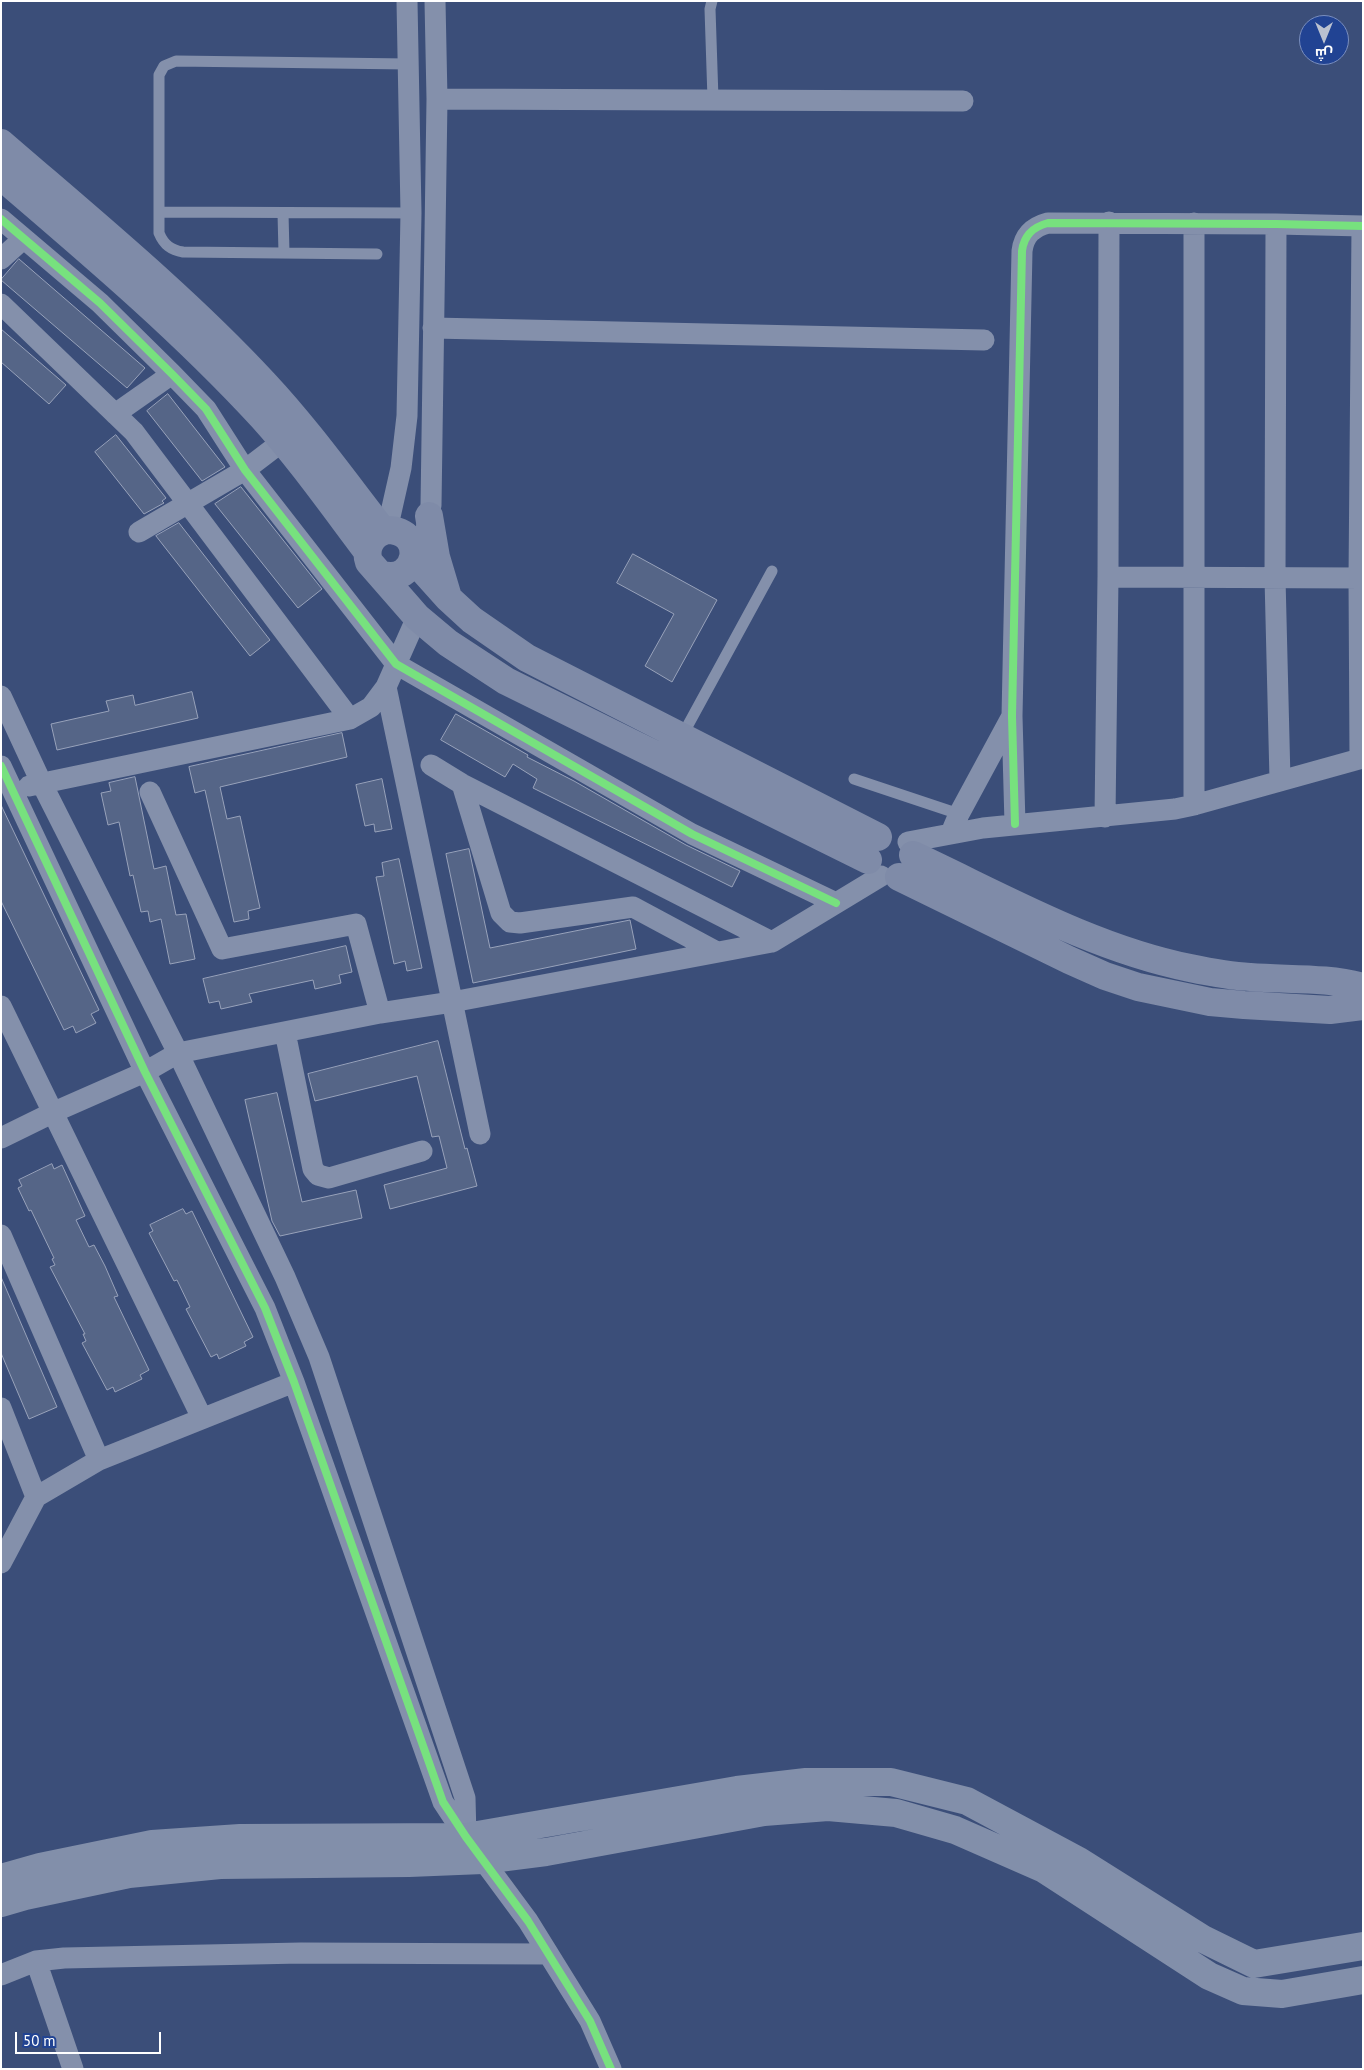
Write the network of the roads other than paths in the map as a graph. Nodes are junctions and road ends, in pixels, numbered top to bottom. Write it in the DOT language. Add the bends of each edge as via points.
graph roads {
  1 [pos="407,1"];
  2 [pos="435,1"];
  3 [pos="712,1"];
  4 [pos="408,64"];
  5 [pos="713,99"];
  6 [pos="437,100"];
  7 [pos="964,101"];
  8 [pos="1,143"];
  9 [pos="1,176"];
  10 [pos="160,212"];
  11 [pos="283,213"];
  12 [pos="411,213"];
  13 [pos="1,219"];
  14 [pos="1109,222"];
  15 [pos="1194,223"];
  16 [pos="1276,224"];
  17 [pos="1362,226"];
  18 [pos="22,239"];
  19 [pos="284,253"];
  20 [pos="377,254"];
  21 [pos="1,259"];
  22 [pos="1,304"];
  23 [pos="433,328"];
  24 [pos="984,340"];
  25 [pos="172,374"];
  26 [pos="116,414"];
  27 [pos="283,441"];
  28 [pos="245,470"];
  29 [pos="189,502"];
  30 [pos="430,516"];
  31 [pos="140,532"];
  32 [pos="379,546"];
  33 [pos="413,557"];
  34 [pos="772,571"];
  35 [pos="1108,577"];
  36 [pos="1194,578"];
  37 [pos="1275,578"];
  38 [pos="1361,578"];
  39 [pos="448,598"];
  40 [pos="418,617"];
  41 [pos="396,664"];
  42 [pos="386,687"];
  43 [pos="1,696"];
  44 [pos="1012,716"];
  45 [pos="350,719"];
  46 [pos="681,738"];
  47 [pos="1361,758"];
  48 [pos="430,765"];
  49 [pos="1,766"];
  50 [pos="854,779"];
  51 [pos="1280,780"];
  52 [pos="41,782"];
  53 [pos="462,784"];
  54 [pos="150,792"];
  55 [pos="7,793"];
  56 [pos="1194,805"];
  57 [pos="959,814"];
  58 [pos="1105,817"];
  59 [pos="1015,824"];
  60 [pos="951,833"];
  61 [pos="891,858"];
  62 [pos="836,903"];
  63 [pos="772,942"];
  64 [pos="715,951"];
  65 [pos="1363,988"];
  66 [pos="452,1002"];
  67 [pos="1,1006"];
  68 [pos="1363,1006"];
  69 [pos="380,1013"];
  70 [pos="285,1032"];
  71 [pos="178,1053"];
  72 [pos="144,1072"];
  73 [pos="54,1112"];
  74 [pos="480,1134"];
  75 [pos="1,1138"];
  76 [pos="422,1151"];
  77 [pos="1,1235"];
  78 [pos="294,1382"];
  79 [pos="1,1408"];
  80 [pos="202,1418"];
  81 [pos="100,1460"];
  82 [pos="36,1497"];
  83 [pos="1,1563"];
  84 [pos="466,1837"];
  85 [pos="483,1860"];
  86 [pos="1,1878"];
  87 [pos="1,1904"];
  88 [pos="1363,1946"];
  89 [pos="548,1954"];
  90 [pos="36,1961"];
  91 [pos="5,1967"];
  92 [pos="1363,1980"];
  93 [pos="73,2069"];
  94 [pos="611,2069"];
  1 -- 4 [label="street"];
  2 -- 6 [label="street"];
  3 -- 5 [label="lane"];
  4 -- 10 [label="lane" via="170,62 161,70 158,80"];
  4 -- 12 [label="street"];
  5 -- 6 [label="street"];
  5 -- 7 [label="street"];
  6 -- 23 [label="street"];
  8 -- 32 [label="main road" via="238,356 300,425"];
  9 -- 27 [label="main road" via="196,350"];
  10 -- 11 [label="lane"];
  10 -- 19 [label="lane" via="159,233 176,251"];
  11 -- 12 [label="lane"];
  11 -- 19 [label="lane"];
  12 -- 32 [label="street" via="406,434 401,468"];
  13 -- 18 [label="street"];
  14 -- 15 [label="street"];
  14 -- 35 [label="street"];
  14 -- 44 [label="street" via="1048,223 1032,230 1023,244"];
  15 -- 16 [label="street"];
  15 -- 36 [label="street"];
  16 -- 17 [label="street"];
  16 -- 37 [label="street"];
  17 -- 38 [label="street"];
  18 -- 21 [label="street"];
  18 -- 25 [label="street" via="100,303"];
  19 -- 20 [label="lane"];
  22 -- 26 [label="street"];
  23 -- 24 [label="street"];
  23 -- 30 [label="street"];
  25 -- 26 [label="street"];
  25 -- 28 [label="street" via="206,409"];
  26 -- 29 [label="street"];
  27 -- 28 [label="street"];
  27 -- 32 [label="main road"];
  28 -- 29 [label="street"];
  28 -- 41 [label="street"];
  29 -- 31 [label="street"];
  29 -- 45 [label="street"];
  30 -- 33 [label="street"];
  30 -- 39 [label="main road" via="436,556"];
  32 -- 33 [label="main road" via="394,530 406,536 413,548"];
  32 -- 33 [label="main road" via="391,576 407,569"];
  32 -- 40 [label="main road"];
  33 -- 39 [label="main road"];
  34 -- 46 [label="lane"];
  35 -- 36 [label="street"];
  35 -- 58 [label="street"];
  36 -- 37 [label="street"];
  36 -- 56 [label="street"];
  37 -- 38 [label="street"];
  37 -- 51 [label="street"];
  38 -- 47 [label="street"];
  39 -- 46 [label="main road" via="472,620 528,658"];
  40 -- 41 [label="street"];
  40 -- 61 [label="main road" via="448,643 506,680"];
  41 -- 42 [label="street"];
  41 -- 62 [label="street" via="692,834"];
  42 -- 45 [label="street" via="371,707"];
  42 -- 66 [label="street"];
  43 -- 52 [label="street"];
  44 -- 57 [label="street"];
  44 -- 59 [label="street"];
  45 -- 52 [label="street"];
  46 -- 61 [label="main road"];
  47 -- 51 [label="street"];
  48 -- 53 [label="street"];
  49 -- 55 [label="street"];
  50 -- 57 [label="lane"];
  51 -- 56 [label="street"];
  52 -- 55 [label="street"];
  52 -- 71 [label="street"];
  53 -- 63 [label="street"];
  53 -- 64 [label="street" via="501,913 510,922 633,907"];
  54 -- 69 [label="street" via="222,949 356,924"];
  55 -- 72 [label="street"];
  56 -- 58 [label="street"];
  57 -- 60 [label="street"];
  58 -- 59 [label="street"];
  59 -- 60 [label="street"];
  60 -- 61 [label="street"];
  61 -- 62 [label="street"];
  61 -- 65 [label="main road" via="1152,959 1247,977 1344,982"];
  61 -- 68 [label="main road" via="1069,960 1138,987 1210,1002 1244,1005 1330,1010"];
  62 -- 63 [label="street"];
  63 -- 64 [label="street"];
  64 -- 66 [label="street"];
  66 -- 69 [label="street"];
  66 -- 74 [label="street"];
  67 -- 73 [label="street"];
  69 -- 70 [label="street"];
  70 -- 71 [label="street"];
  70 -- 76 [label="street" via="313,1169 318,1175 328,1178"];
  71 -- 72 [label="street"];
  71 -- 84 [label="street" via="285,1277 319,1356 465,1798"];
  72 -- 73 [label="street"];
  72 -- 78 [label="street" via="265,1308"];
  73 -- 75 [label="street"];
  73 -- 80 [label="street"];
  77 -- 81 [label="street"];
  78 -- 80 [label="street"];
  78 -- 84 [label="street" via="443,1802"];
  79 -- 82 [label="street"];
  80 -- 81 [label="street"];
  81 -- 82 [label="street"];
  82 -- 83 [label="street"];
  84 -- 85 [label="street"];
  84 -- 86 [label="main road" via="240,1838 152,1844"];
  84 -- 88 [label="main road" via="737,1790 806,1782 891,1782 967,1801 1079,1861 1203,1938 1254,1964"];
  85 -- 87 [label="main road" via="220,1865 129,1874"];
  85 -- 89 [label="street"];
  85 -- 92 [label="main road" via="546,1852 764,1812 828,1807 896,1813 955,1830 1044,1869 1209,1976 1243,1991 1282,1994"];
  89 -- 90 [label="street" via="301,1953"];
  89 -- 94 [label="street" via="590,2021"];
  90 -- 91 [label="street"];
  90 -- 93 [label="street"];
}
